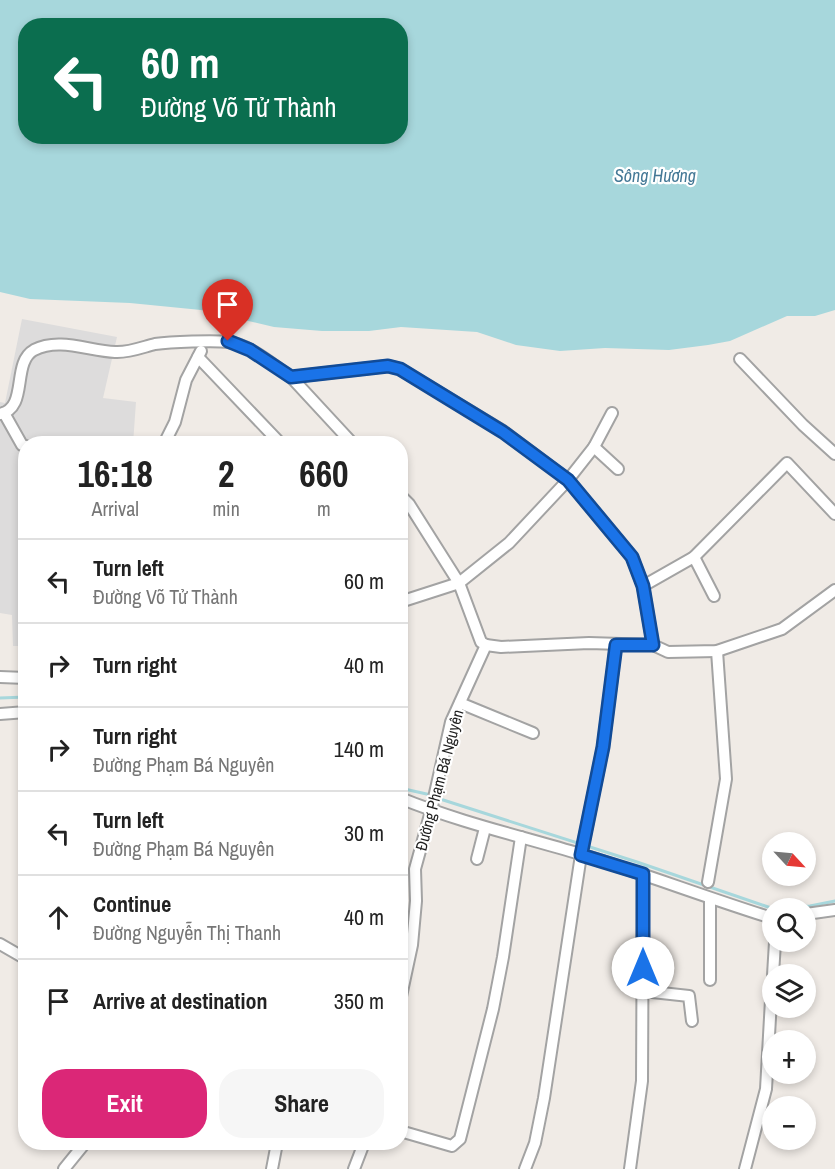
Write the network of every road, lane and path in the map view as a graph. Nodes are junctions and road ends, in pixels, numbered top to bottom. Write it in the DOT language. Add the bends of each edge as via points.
graph roads {
  1 [pos="205,342"];
  2 [pos="198,357"];
  3 [pos="740,359"];
  4 [pos="291,377"];
  5 [pos="612,413"];
  6 [pos="2,414"];
  7 [pos="168,436"];
  8 [pos="273,436"];
  9 [pos="346,436"];
  10 [pos="18,439"];
  11 [pos="594,447"];
  12 [pos="835,454"];
  13 [pos="618,469"];
  14 [pos="568,480"];
  15 [pos="408,502"];
  16 [pos="835,514"];
  17 [pos="694,557"];
  18 [pos="459,583"];
  19 [pos="643,586"];
  20 [pos="835,590"];
  21 [pos="714,596"];
  22 [pos="408,599"];
  23 [pos="486,645"];
  24 [pos="616,645"];
  25 [pos="653,645"];
  26 [pos="717,651"];
  27 [pos="0,677"];
  28 [pos="18,678"];
  29 [pos="460,703"];
  30 [pos="18,713"];
  31 [pos="0,714"];
  32 [pos="533,733"];
  33 [pos="408,800"];
  34 [pos="432,807"];
  35 [pos="485,828"];
  36 [pos="521,837"];
  37 [pos="582,853"];
  38 [pos="477,859"];
  39 [pos="643,874"];
  40 [pos="708,882"];
  41 [pos="710,899"];
  42 [pos="835,910"];
  43 [pos="816,913"];
  44 [pos="762,915"];
  45 [pos="0,944"];
  46 [pos="18,954"];
  47 [pos="408,964"];
  48 [pos="710,980"];
  49 [pos="643,991"];
  50 [pos="770,1018"];
  51 [pos="692,1021"];
  52 [pos="408,1133"];
  53 [pos="79,1150"];
  54 [pos="276,1150"];
  55 [pos="361,1150"];
  56 [pos="64,1169"];
  57 [pos="272,1169"];
  58 [pos="354,1169"];
  59 [pos="525,1169"];
  60 [pos="630,1169"];
  61 [pos="745,1169"];
  1 -- 2 [label="street"];
  1 -- 4 [label="street" via="242,345"];
  1 -- 6 [label="street" via="159,344 118,352 49,345 33,351 24,360 13,406"];
  2 -- 7 [label="street" via="186,380"];
  2 -- 8 [label="street"];
  3 -- 12 [label="street"];
  4 -- 9 [label="street"];
  4 -- 14 [label="street" via="394,366 503,432"];
  5 -- 11 [label="street"];
  6 -- 10 [label="street"];
  11 -- 13 [label="street"];
  11 -- 14 [label="street"];
  14 -- 18 [label="street" via="509,543"];
  14 -- 19 [label="street" via="632,557"];
  15 -- 18 [label="street"];
  16 -- 17 [label="street" via="787,463"];
  17 -- 19 [label="street"];
  17 -- 21 [label="street"];
  18 -- 22 [label="street"];
  18 -- 23 [label="street" via="481,642"];
  19 -- 25 [label="street"];
  20 -- 26 [label="street" via="782,629"];
  23 -- 24 [label="street"];
  23 -- 29 [label="street, Đường Phạm Bá Nguyên"];
  24 -- 25 [label="street"];
  24 -- 37 [label="street" via="603,747"];
  25 -- 26 [label="street" via="668,652"];
  26 -- 40 [label="street" via="726,779"];
  27 -- 28 [label="street"];
  29 -- 32 [label="street"];
  29 -- 34 [label="street, Đường Phạm Bá Nguyên" via="451,723"];
  30 -- 31 [label="street"];
  33 -- 34 [label="street"];
  34 -- 35 [label="street"];
  34 -- 47 [label="street, Đường Phạm Bá Nguyên" via="415,869 416,901"];
  35 -- 36 [label="street"];
  35 -- 38 [label="street"];
  36 -- 37 [label="street"];
  36 -- 52 [label="street" via="497,988 460,1139 452,1146"];
  37 -- 39 [label="street"];
  37 -- 59 [label="street" via="544,1098"];
  39 -- 41 [label="street"];
  39 -- 49 [label="street"];
  41 -- 44 [label="street"];
  41 -- 48 [label="street"];
  42 -- 43 [label="street"];
  45 -- 46 [label="street"];
  49 -- 51 [label="street" via="689,996"];
  49 -- 60 [label="street" via="642,1081"];
  50 -- 61 [label="street" via="766,1089"];
  53 -- 56 [label="street"];
  54 -- 57 [label="street"];
  55 -- 58 [label="street"];
}
